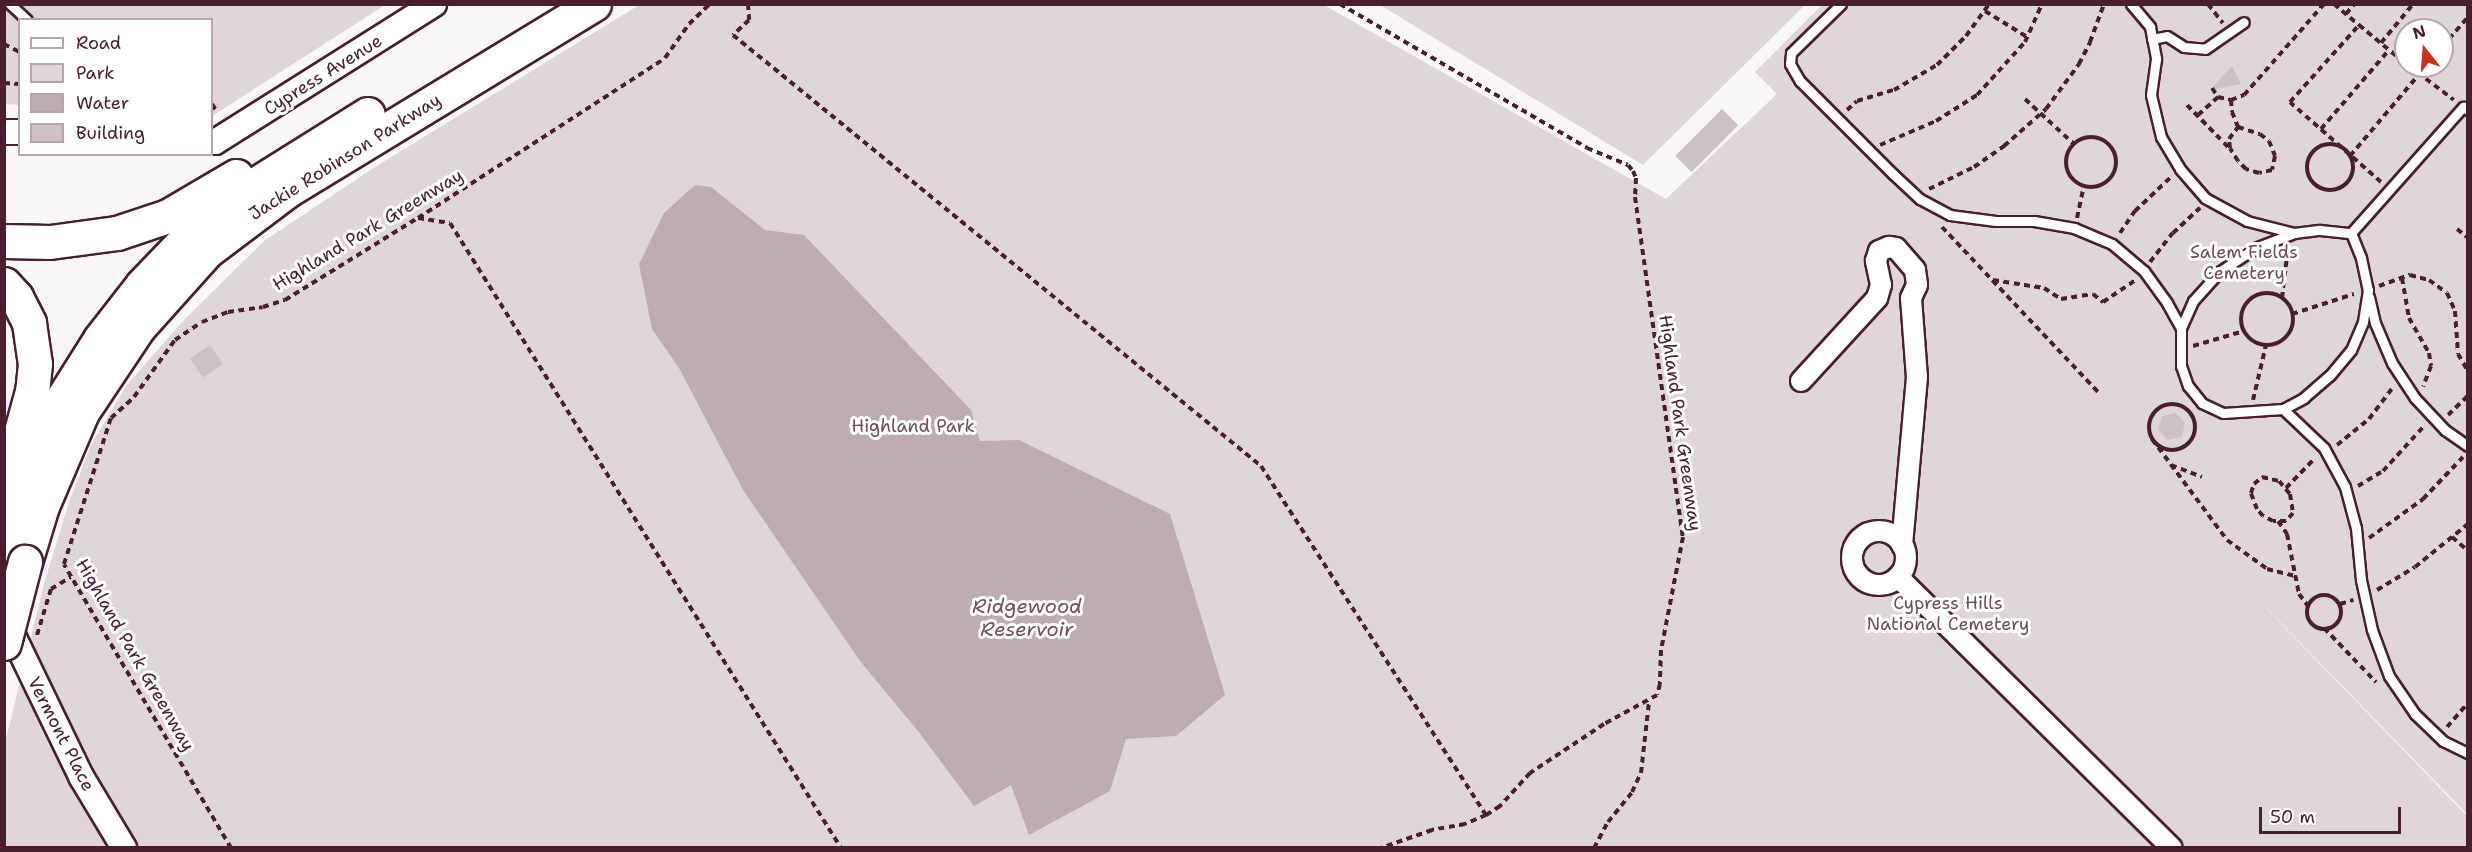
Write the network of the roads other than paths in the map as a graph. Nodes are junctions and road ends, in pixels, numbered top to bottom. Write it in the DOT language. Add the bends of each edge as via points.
graph roads {
  1 [pos="10,4"];
  2 [pos="434,4"];
  3 [pos="550,4"];
  4 [pos="594,4"];
  5 [pos="1841,4"];
  6 [pos="2131,4"];
  7 [pos="25,18"];
  8 [pos="2244,22"];
  9 [pos="2152,39"];
  10 [pos="391,100"];
  11 [pos="2465,108"];
  12 [pos="213,142"];
  13 [pos="2350,233"];
  14 [pos="2292,234"];
  15 [pos="4,241"];
  16 [pos="4,284"];
  17 [pos="2368,290"];
  18 [pos="2181,328"];
  19 [pos="1801,381"];
  20 [pos="2283,409"];
  21 [pos="2468,448"];
  22 [pos="4,507"];
  23 [pos="1902,545"];
  24 [pos="15,553"];
  25 [pos="1898,577"];
  26 [pos="4,617"];
  27 [pos="4,643"];
  28 [pos="2468,753"];
  29 [pos="124,848"];
  30 [pos="2172,848"];
  1 -- 7 [label="lane"];
  2 -- 12 [label="street, Cypress Avenue"];
  3 -- 10 [label="highway, Jackie Robinson Parkway"];
  4 -- 24 [label="highway, Jackie Robinson Parkway" via="288,190 207,251 138,328 82,412 46,495"];
  5 -- 18 [label="lane" via="1791,53 1790,64 1800,81 1915,194 1950,215 2074,228 2112,244 2144,271"];
  6 -- 9 [label="lane" via="2150,27"];
  8 -- 9 [label="lane" via="2205,49 2184,47 2167,36"];
  9 -- 14 [label="lane" via="2156,58 2151,95 2161,137 2180,169 2210,201 2247,221"];
  10 -- 15 [label="highway" via="283,149 153,222 72,241"];
  10 -- 24 [label="highway, Jackie Robinson Parkway" via="243,192 189,236 142,285 100,339 64,396 34,459"];
  11 -- 13 [label="lane"];
  13 -- 14 [label="lane" via="2320,230"];
  13 -- 17 [label="lane"];
  14 -- 18 [label="lane" via="2255,249 2219,272 2193,301"];
  16 -- 22 [label="highway" via="16,297 29,323 36,364"];
  17 -- 20 [label="lane" via="2363,322 2352,350 2304,398"];
  17 -- 21 [label="lane" via="2375,323 2400,376 2431,416"];
  18 -- 20 [label="lane" via="2181,366 2188,386 2202,403 2223,413"];
  19 -- 23 [label="street" via="1877,298 1881,285 1876,261 1880,251 1896,248 1915,270 1917,285 1911,298 1917,377"];
  20 -- 28 [label="lane" via="2326,451 2346,490 2372,630 2389,676 2415,714 2439,737"];
  23 -- 25 [label="street" via="1906,562"];
  23 -- 25 [label="street" via="1889,533 1871,532 1856,542 1851,559 1853,568 1865,581 1882,585"];
  24 -- 27 [label="highway, Jackie Robinson Parkway, bridge"];
  25 -- 30 [label="street"];
  26 -- 29 [label="street, Vermont Place" via="60,735"];
}
